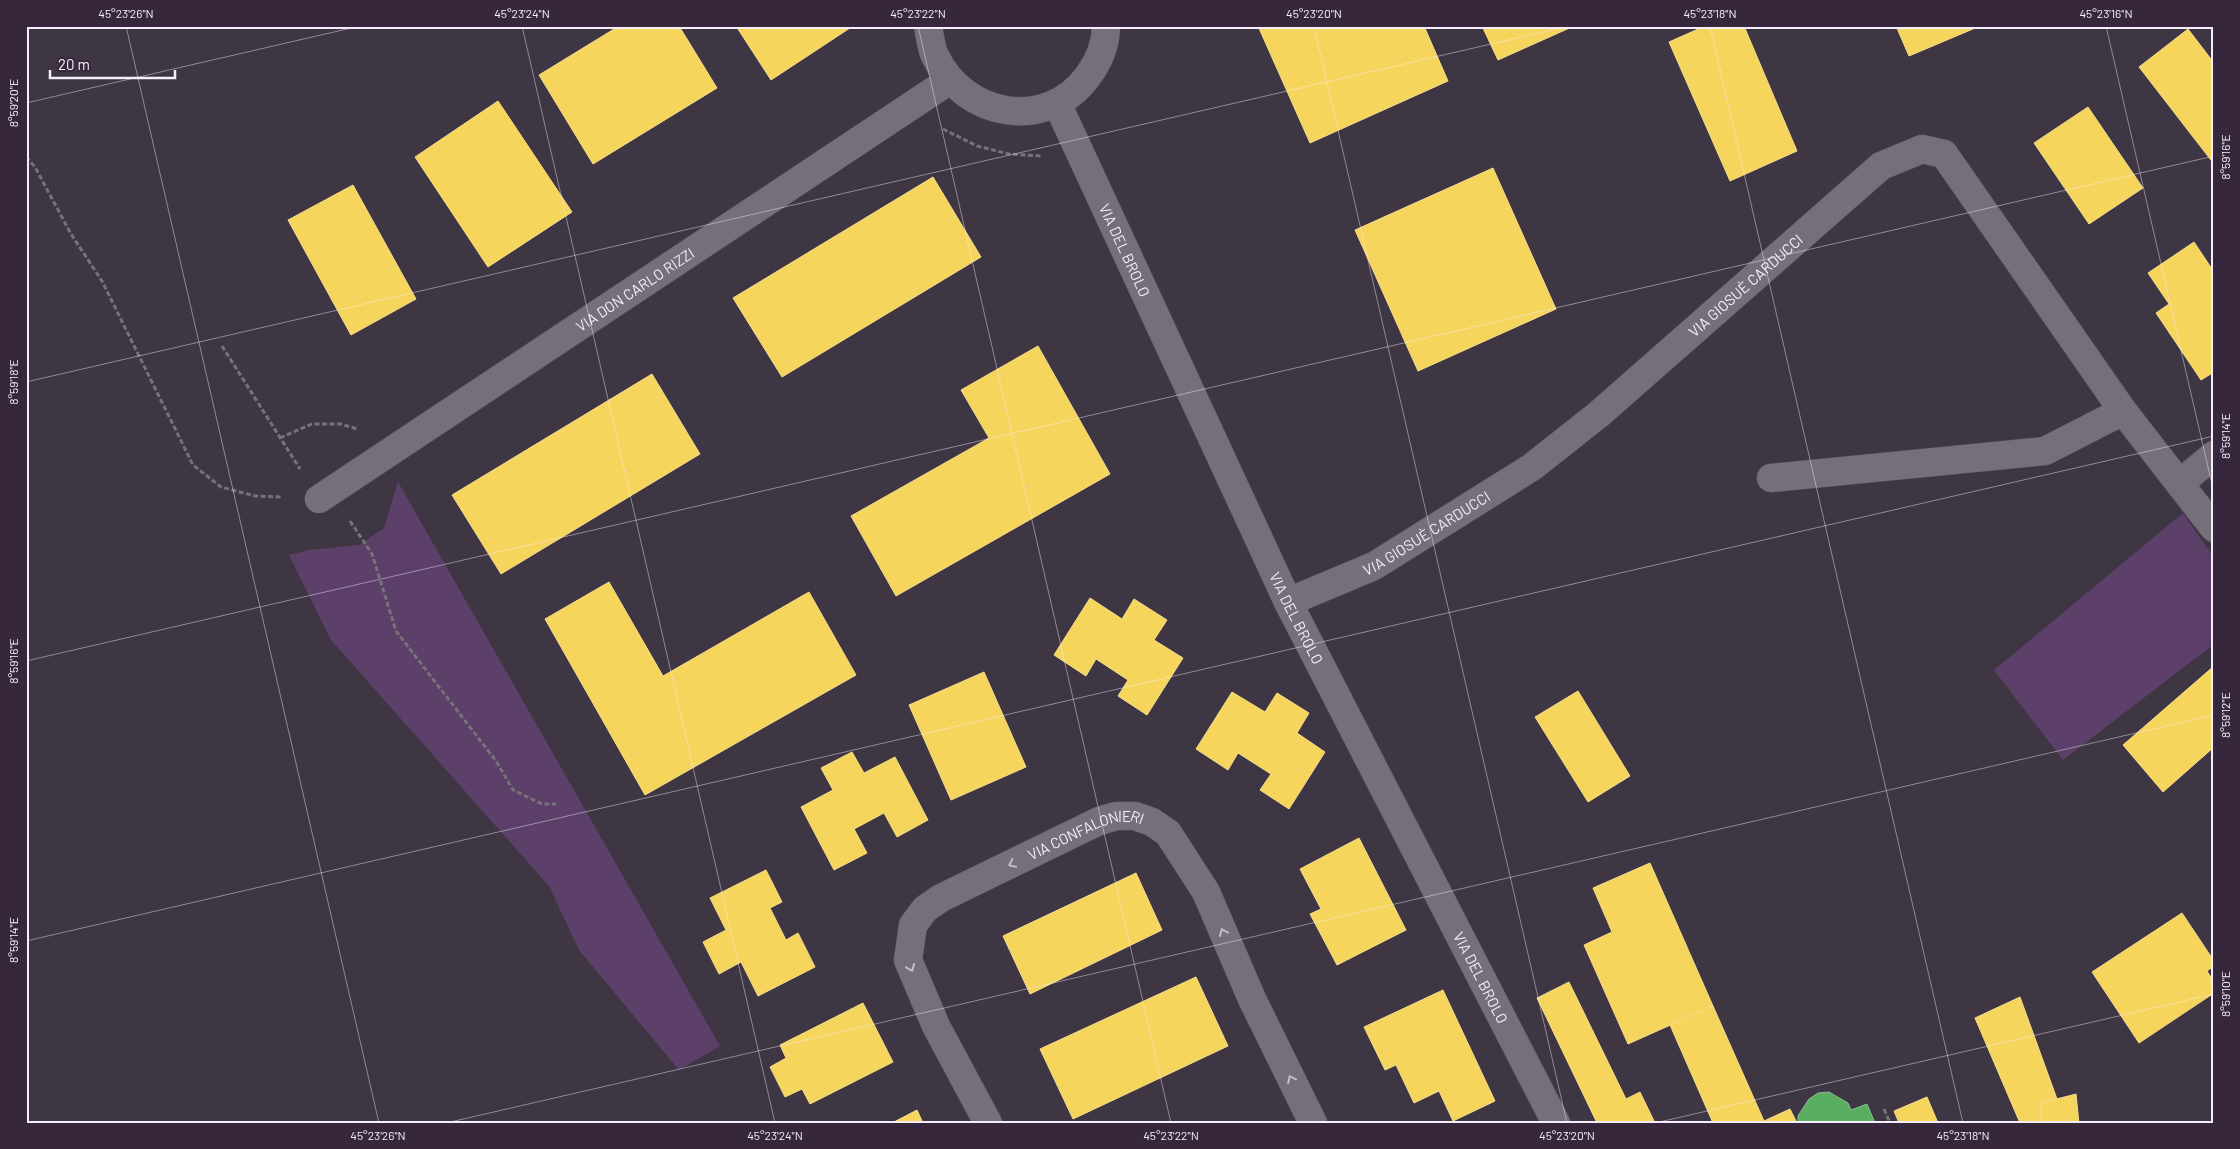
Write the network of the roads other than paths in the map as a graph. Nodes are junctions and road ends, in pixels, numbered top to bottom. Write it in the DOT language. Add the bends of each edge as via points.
graph roads {
  1 [pos="928,26"];
  2 [pos="1106,26"];
  3 [pos="950,80"];
  4 [pos="1057,103"];
  5 [pos="2123,412"];
  6 [pos="2214,455"];
  7 [pos="1771,478"];
  8 [pos="2180,483"];
  9 [pos="324,496"];
  10 [pos="2214,528"];
  11 [pos="1288,602"];
  12 [pos="988,1123"];
  13 [pos="1313,1123"];
  14 [pos="1556,1123"];
  1 -- 3 [label="street" via="934,55"];
  2 -- 4 [label="street" via="1097,64 1080,86"];
  3 -- 4 [label="street" via="972,99 999,110 1029,111"];
  3 -- 9 [label="street, VIA DON CARLO RIZZI"];
  4 -- 11 [label="street, VIA DEL BROLO"];
  5 -- 7 [label="street" via="2045,452"];
  5 -- 8 [label="street, VIA GIOSUÈ CARDUCCI"];
  5 -- 11 [label="street, VIA GIOSUÈ CARDUCCI" via="1944,154 1922,149 1881,166 1599,414 1532,467 1374,566"];
  6 -- 8 [label="street"];
  8 -- 10 [label="street, VIA GIOSUÈ CARDUCCI"];
  11 -- 14 [label="street, VIA DEL BROLO"];
  13 -- 12 [label="street, VIA CONFALONIERI, one-way" via="1252,999 1206,892 1168,833 1135,816 1116,816 1099,821 941,898 925,909 913,925 908,960 936,1026"];
}
